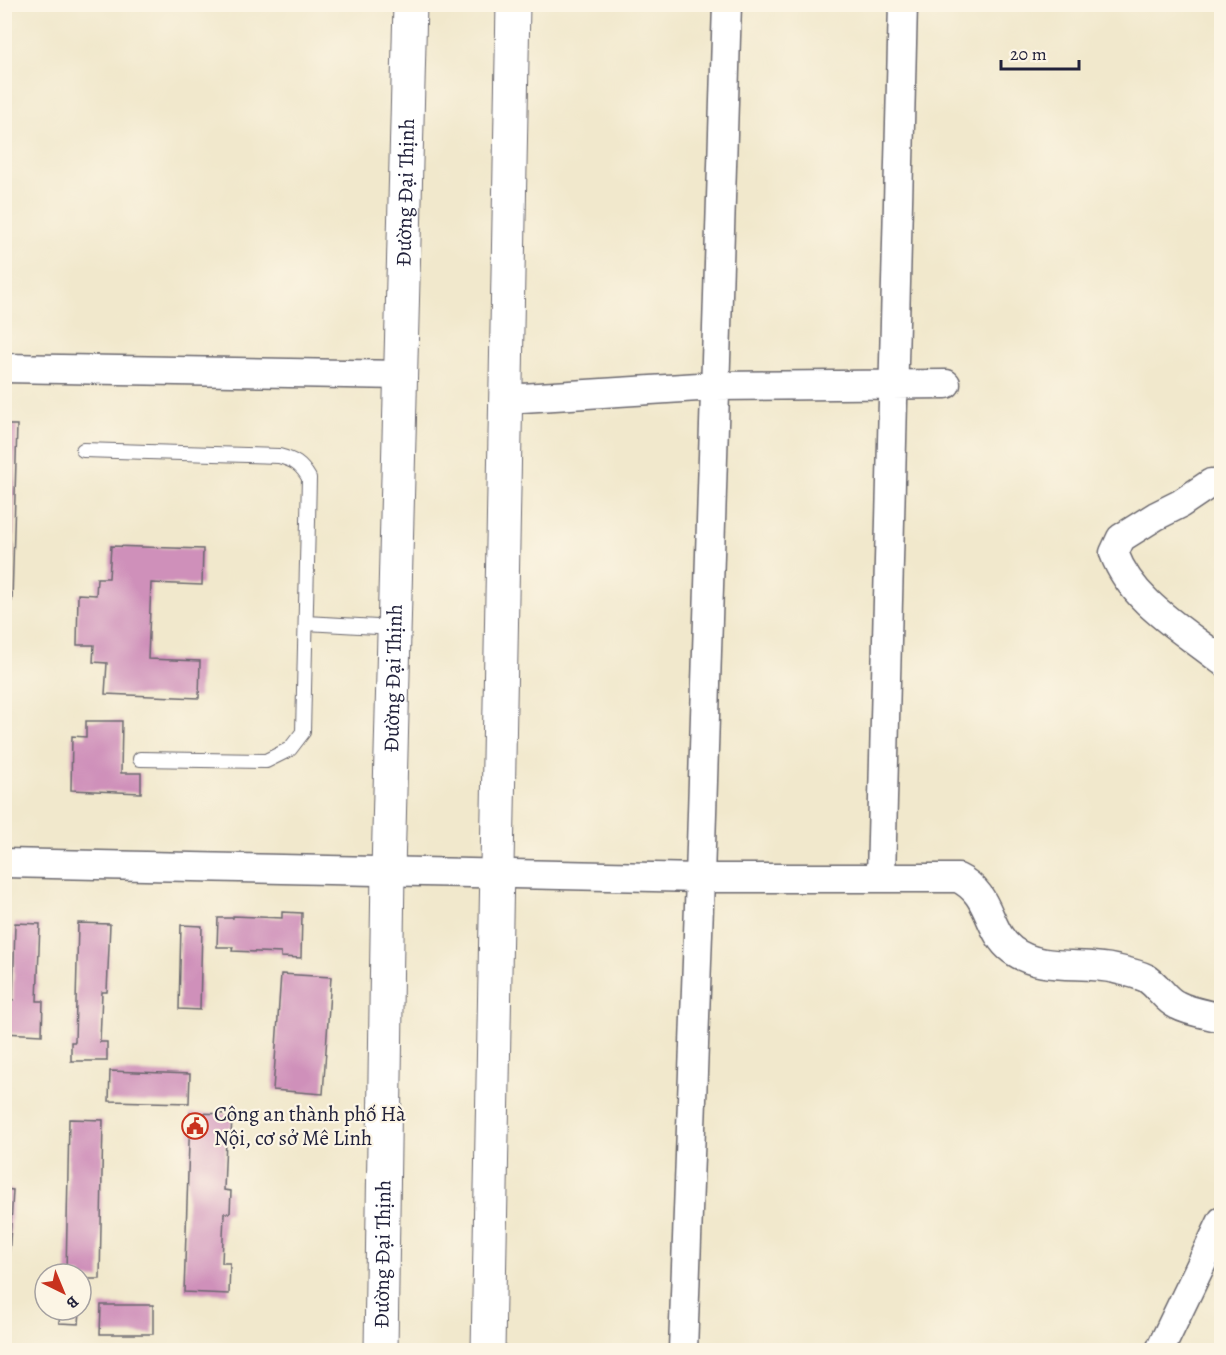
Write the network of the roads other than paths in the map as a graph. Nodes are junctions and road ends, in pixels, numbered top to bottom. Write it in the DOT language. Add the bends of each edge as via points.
graph roads {
  1 [pos="410,4"];
  2 [pos="513,4"];
  3 [pos="727,4"];
  4 [pos="903,4"];
  5 [pos="4,368"];
  6 [pos="402,375"];
  7 [pos="946,384"];
  8 [pos="892,385"];
  9 [pos="715,386"];
  10 [pos="506,399"];
  11 [pos="83,450"];
  12 [pos="1211,483"];
  13 [pos="306,623"];
  14 [pos="395,628"];
  15 [pos="1221,661"];
  16 [pos="140,759"];
  17 [pos="4,863"];
  18 [pos="388,871"];
  19 [pos="497,873"];
  20 [pos="700,878"];
  21 [pos="881,878"];
  22 [pos="1221,1018"];
  23 [pos="1221,1221"];
  24 [pos="381,1350"];
  25 [pos="488,1350"];
  26 [pos="683,1350"];
  27 [pos="1160,1350"];
  1 -- 6 [label="street, Đường Đại Thịnh"];
  2 -- 10 [label="street"];
  3 -- 9 [label="street"];
  4 -- 8 [label="street"];
  5 -- 6 [label="street"];
  6 -- 14 [label="street, Đường Đại Thịnh"];
  7 -- 8 [label="street"];
  8 -- 9 [label="street"];
  8 -- 21 [label="street"];
  9 -- 10 [label="street"];
  9 -- 20 [label="street"];
  10 -- 19 [label="street"];
  11 -- 13 [label="lane" via="279,456 294,460 309,478"];
  12 -- 15 [label="street" via="1121,538 1114,553 1120,569 1145,601"];
  13 -- 14 [label="lane"];
  13 -- 16 [label="lane" via="303,732 290,749 266,761"];
  14 -- 18 [label="street, Đường Đại Thịnh"];
  17 -- 18 [label="street"];
  18 -- 19 [label="street"];
  18 -- 24 [label="street, Đường Đại Thịnh"];
  19 -- 20 [label="street"];
  19 -- 25 [label="street"];
  20 -- 21 [label="street"];
  20 -- 26 [label="street"];
  21 -- 22 [label="street" via="958,878 981,896 1001,938 1027,959 1114,968 1146,978 1176,1005"];
  23 -- 27 [label="street"];
}
